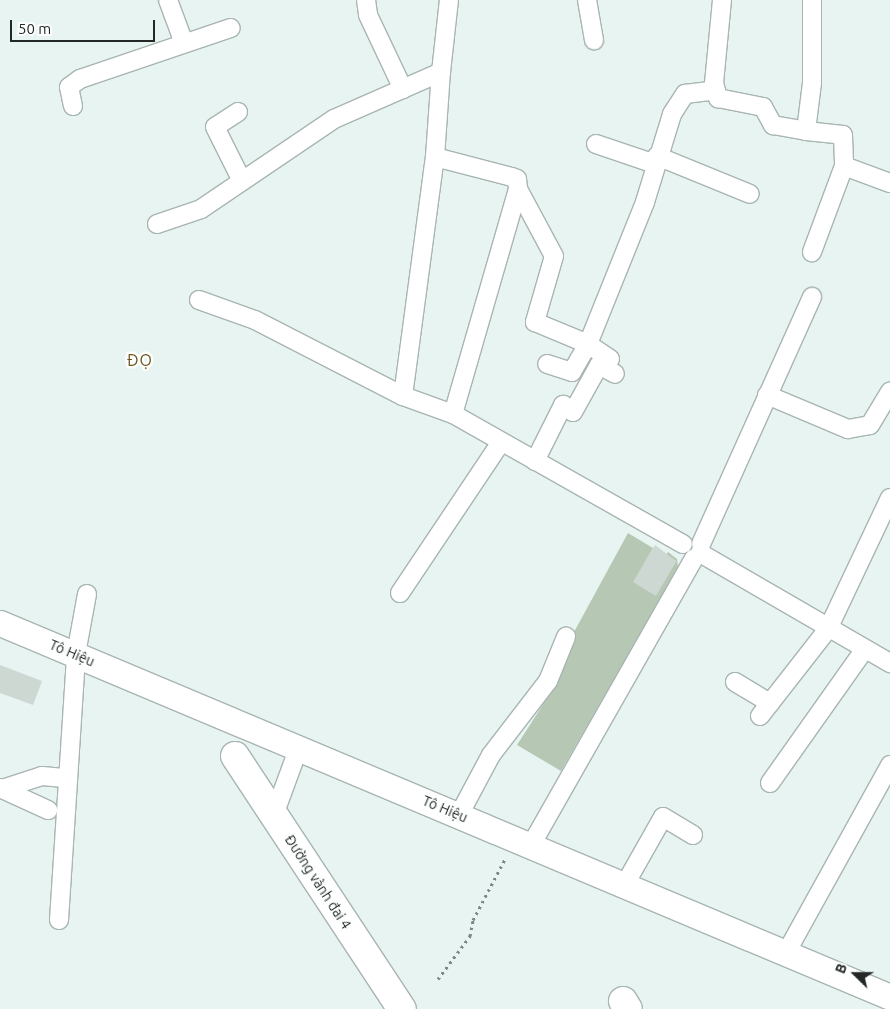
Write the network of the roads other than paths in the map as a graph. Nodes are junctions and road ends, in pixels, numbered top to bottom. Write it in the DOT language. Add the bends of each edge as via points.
graph roads {
  1 [pos="168,0"];
  2 [pos="366,0"];
  3 [pos="449,0"];
  4 [pos="588,0"];
  5 [pos="722,0"];
  6 [pos="812,0"];
  7 [pos="231,28"];
  8 [pos="594,40"];
  9 [pos="184,43"];
  10 [pos="440,72"];
  11 [pos="403,89"];
  12 [pos="716,90"];
  13 [pos="73,106"];
  14 [pos="238,112"];
  15 [pos="806,131"];
  16 [pos="596,144"];
  17 [pos="435,158"];
  18 [pos="656,160"];
  19 [pos="844,166"];
  20 [pos="241,179"];
  21 [pos="890,183"];
  22 [pos="518,189"];
  23 [pos="750,194"];
  24 [pos="157,224"];
  25 [pos="812,252"];
  26 [pos="812,297"];
  27 [pos="199,300"];
  28 [pos="588,344"];
  29 [pos="547,364"];
  30 [pos="407,374"];
  31 [pos="890,393"];
  32 [pos="767,395"];
  33 [pos="403,396"];
  34 [pos="424,402"];
  35 [pos="453,414"];
  36 [pos="501,442"];
  37 [pos="535,461"];
  38 [pos="890,498"];
  39 [pos="694,550"];
  40 [pos="400,593"];
  41 [pos="87,594"];
  42 [pos="0,622"];
  43 [pos="828,630"];
  44 [pos="566,637"];
  45 [pos="865,649"];
  46 [pos="76,654"];
  47 [pos="890,663"];
  48 [pos="735,682"];
  49 [pos="299,747"];
  50 [pos="235,756"];
  51 [pos="890,765"];
  52 [pos="67,778"];
  53 [pos="770,783"];
  54 [pos="1,788"];
  55 [pos="48,810"];
  56 [pos="274,815"];
  57 [pos="459,815"];
  58 [pos="693,835"];
  59 [pos="522,844"];
  60 [pos="624,886"];
  61 [pos="59,920"];
  62 [pos="786,953"];
  63 [pos="890,997"];
  64 [pos="402,1009"];
  1 -- 9 [label="street"];
  2 -- 11 [label="street" via="368,15"];
  3 -- 10 [label="street"];
  4 -- 8 [label="street"];
  5 -- 12 [label="street"];
  6 -- 15 [label="street" via="812,83"];
  7 -- 9 [label="street"];
  9 -- 13 [label="street" via="80,80 69,87"];
  10 -- 11 [label="street"];
  10 -- 17 [label="street"];
  11 -- 20 [label="street" via="334,119"];
  12 -- 15 [label="street" via="718,98 764,107 772,125"];
  12 -- 18 [label="street" via="685,94 672,114"];
  14 -- 20 [label="street" via="215,127"];
  15 -- 19 [label="street" via="844,135"];
  16 -- 18 [label="street"];
  17 -- 22 [label="street" via="512,177 517,179"];
  17 -- 30 [label="street"];
  18 -- 23 [label="street"];
  18 -- 28 [label="street" via="645,202"];
  19 -- 21 [label="street"];
  19 -- 25 [label="street"];
  20 -- 24 [label="street" via="201,209"];
  22 -- 28 [label="street" via="554,256 535,322"];
  22 -- 35 [label="street"];
  26 -- 32 [label="street"];
  27 -- 33 [label="street" via="255,320"];
  28 -- 29 [label="street" via="572,372"];
  28 -- 37 [label="street" via="612,366 599,365 573,412 562,405"];
  30 -- 33 [label="street"];
  30 -- 34 [label="street"];
  31 -- 32 [label="street" via="870,425 848,429"];
  32 -- 39 [label="street"];
  33 -- 34 [label="street"];
  34 -- 35 [label="street"];
  35 -- 36 [label="street"];
  36 -- 37 [label="street"];
  36 -- 40 [label="street"];
  37 -- 39 [label="street"];
  38 -- 43 [label="street"];
  39 -- 43 [label="street"];
  39 -- 59 [label="street"];
  41 -- 46 [label="street"];
  42 -- 46 [label="main road, Tô Hiệu"];
  43 -- 45 [label="street"];
  43 -- 48 [label="street" via="765,710"];
  44 -- 57 [label="street" via="548,681 491,755"];
  45 -- 47 [label="street"];
  45 -- 53 [label="street"];
  46 -- 49 [label="main road, Tô Hiệu"];
  46 -- 52 [label="street"];
  49 -- 56 [label="street"];
  49 -- 57 [label="main road, Tô Hiệu"];
  50 -- 56 [label="main road, Đường vành đai 4"];
  51 -- 62 [label="street"];
  52 -- 54 [label="street" via="42,776"];
  52 -- 61 [label="street"];
  54 -- 55 [label="street"];
  56 -- 64 [label="main road, Đường vành đai 4"];
  57 -- 59 [label="main road, Tô Hiệu"];
  58 -- 60 [label="street" via="663,817"];
  59 -- 60 [label="main road, Tô Hiệu"];
  60 -- 62 [label="main road, Tô Hiệu"];
  62 -- 63 [label="main road, Tô Hiệu"];
}
